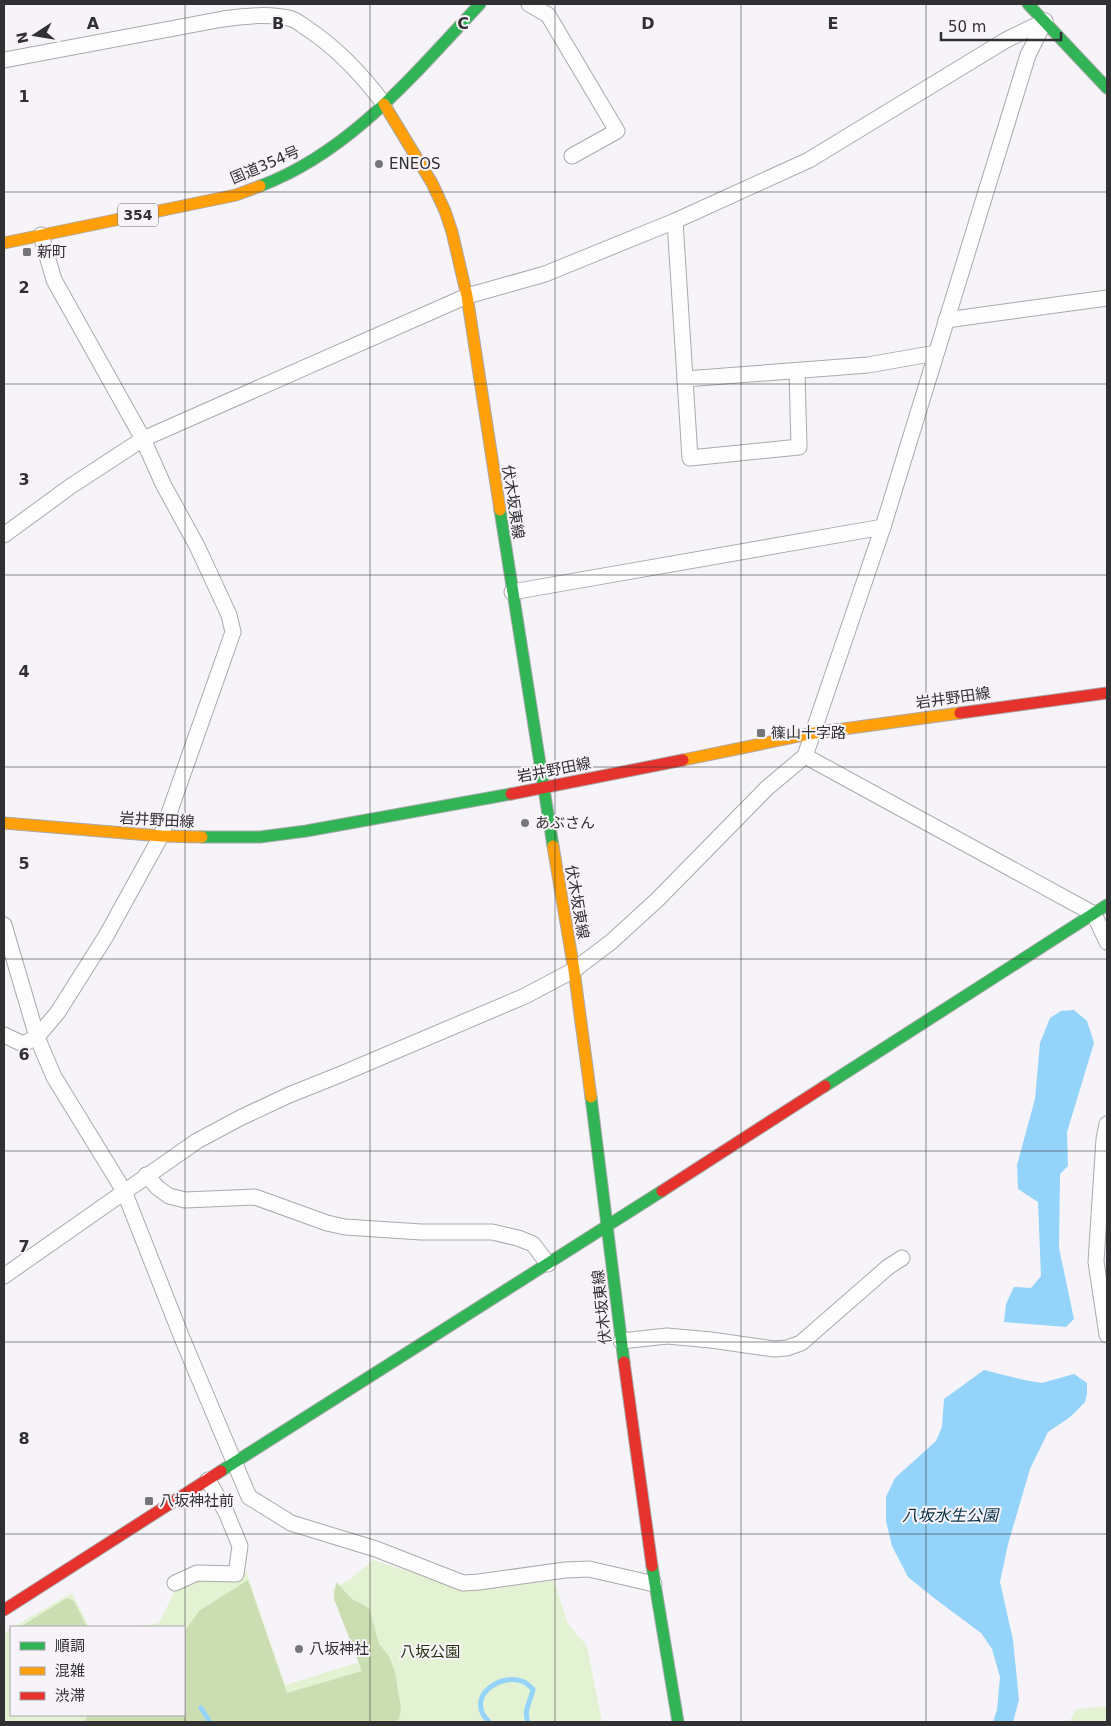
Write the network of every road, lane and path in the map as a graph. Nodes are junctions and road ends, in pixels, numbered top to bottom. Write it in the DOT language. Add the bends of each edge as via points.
graph roads {
  1 [pos="529,4"];
  2 [pos="1033,5"];
  3 [pos="470,7"];
  4 [pos="1045,21"];
  5 [pos="4,60"];
  6 [pos="1107,88"];
  7 [pos="384,104"];
  8 [pos="572,156"];
  9 [pos="675,221"];
  10 [pos="41,235"];
  11 [pos="4,243"];
  12 [pos="467,296"];
  13 [pos="1107,298"];
  14 [pos="946,320"];
  15 [pos="936,353"];
  16 [pos="797,370"];
  17 [pos="686,379"];
  18 [pos="143,439"];
  19 [pos="883,527"];
  20 [pos="4,535"];
  21 [pos="512,592"];
  22 [pos="1107,692"];
  23 [pos="814,733"];
  24 [pos="805,756"];
  25 [pos="543,788"];
  26 [pos="4,823"];
  27 [pos="161,836"];
  28 [pos="1107,905"];
  29 [pos="1094,914"];
  30 [pos="4,925"];
  31 [pos="1107,942"];
  32 [pos="574,970"];
  33 [pos="4,1036"];
  34 [pos="37,1037"];
  35 [pos="1107,1124"];
  36 [pos="146,1176"];
  37 [pos="124,1191"];
  38 [pos="608,1225"];
  39 [pos="902,1258"];
  40 [pos="548,1264"];
  41 [pos="4,1276"];
  42 [pos="1107,1335"];
  43 [pos="621,1341"];
  44 [pos="234,1463"];
  45 [pos="208,1480"];
  46 [pos="175,1583"];
  47 [pos="654,1584"];
  48 [pos="4,1610"];
  49 [pos="678,1722"];
  1 -- 8 [label="street" via="548,15 617,131"];
  2 -- 4 [label="main road"];
  3 -- 7 [label="main road, 国道354号 / 354"];
  4 -- 6 [label="main road"];
  4 -- 9 [label="street" via="1006,40 809,160"];
  4 -- 14 [label="street" via="1028,55"];
  5 -- 7 [label="street" via="223,19 276,17 294,20 316,34 357,72"];
  7 -- 10 [label="main road, 国道354号 / 354" via="330,150 262,186 206,202"];
  7 -- 12 [label="main road, 伏木坂東線" via="445,212"];
  9 -- 12 [label="street" via="545,274"];
  9 -- 17 [label="street"];
  10 -- 11 [label="main road, 国道354号 / 354"];
  10 -- 18 [label="street" via="54,280"];
  12 -- 18 [label="street"];
  12 -- 21 [label="main road, 伏木坂東線"];
  13 -- 14 [label="street"];
  14 -- 15 [label="street"];
  15 -- 16 [label="street" via="868,365"];
  15 -- 19 [label="street"];
  16 -- 17 [label="street"];
  16 -- 17 [label="street" via="799,447 690,458"];
  18 -- 20 [label="street"];
  18 -- 27 [label="street" via="221,595 233,632"];
  19 -- 21 [label="street"];
  19 -- 23 [label="street"];
  21 -- 25 [label="main road, 伏木坂東線"];
  22 -- 23 [label="main road, 岩井野田線"];
  23 -- 24 [label="street"];
  23 -- 25 [label="main road, 岩井野田線"];
  24 -- 29 [label="street"];
  24 -- 32 [label="street" via="767,788 657,900"];
  25 -- 27 [label="main road, 岩井野田線" via="306,832 260,837"];
  25 -- 32 [label="main road, 伏木坂東線"];
  26 -- 27 [label="main road, 岩井野田線"];
  27 -- 34 [label="street" via="106,936 58,1012"];
  28 -- 29 [label="main road"];
  29 -- 31 [label="street"];
  29 -- 38 [label="main road"];
  30 -- 34 [label="street"];
  32 -- 36 [label="street" via="525,996 240,1118 197,1141"];
  32 -- 38 [label="main road, 伏木坂東線"];
  33 -- 34 [label="street" via="23,1044"];
  34 -- 37 [label="street" via="54,1077"];
  35 -- 42 [label="street" via="1096,1262"];
  36 -- 37 [label="street"];
  36 -- 40 [label="street" via="169,1196 185,1200 255,1198 345,1227 492,1232 533,1244"];
  37 -- 41 [label="street"];
  37 -- 44 [label="street"];
  38 -- 40 [label="main road"];
  38 -- 43 [label="main road, 伏木坂東線"];
  39 -- 43 [label="street" via="800,1343 787,1348 774,1350 667,1336"];
  40 -- 44 [label="main road"];
  43 -- 47 [label="main road, 伏木坂東線"];
  44 -- 45 [label="main road"];
  44 -- 47 [label="street" via="248,1497 290,1522 376,1549 463,1583 589,1569"];
  45 -- 46 [label="street" via="240,1546 236,1574 197,1573"];
  45 -- 48 [label="main road"];
  47 -- 49 [label="main road, 伏木坂東線"];
}
